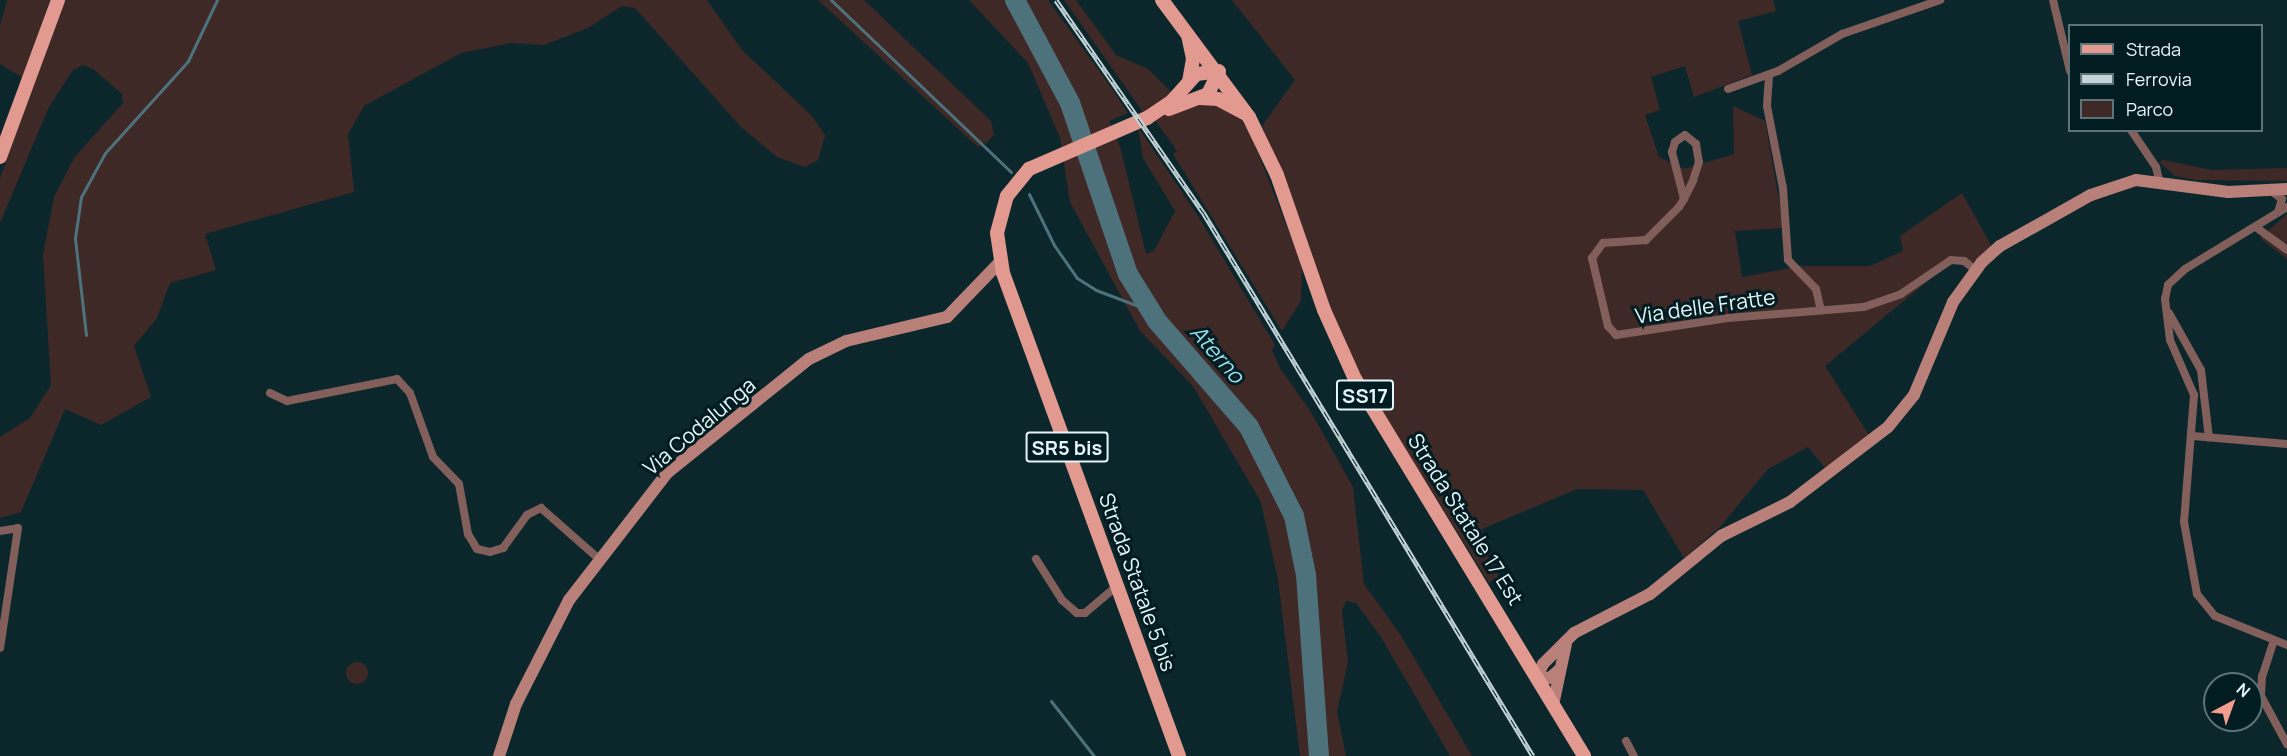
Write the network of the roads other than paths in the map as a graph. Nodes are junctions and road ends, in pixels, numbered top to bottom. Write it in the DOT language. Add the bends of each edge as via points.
graph roads {
  1 [pos="58,0"];
  2 [pos="1162,0"];
  3 [pos="1940,0"];
  4 [pos="2053,0"];
  5 [pos="1187,32"];
  6 [pos="2068,63"];
  7 [pos="1219,71"];
  8 [pos="1769,76"];
  9 [pos="1188,82"];
  10 [pos="1728,90"];
  11 [pos="1198,99"];
  12 [pos="1249,117"];
  13 [pos="2132,132"];
  14 [pos="1109,135"];
  15 [pos="0,156"];
  16 [pos="2159,180"];
  17 [pos="2287,189"];
  18 [pos="2270,190"];
  19 [pos="2287,196"];
  20 [pos="1684,200"];
  21 [pos="2281,209"];
  22 [pos="2257,228"];
  23 [pos="2287,250"];
  24 [pos="1000,262"];
  25 [pos="1976,270"];
  26 [pos="2165,295"];
  27 [pos="1821,310"];
  28 [pos="270,393"];
  29 [pos="2193,436"];
  30 [pos="2209,438"];
  31 [pos="2287,444"];
  32 [pos="0,531"];
  33 [pos="598,558"];
  34 [pos="1036,559"];
  35 [pos="1117,586"];
  36 [pos="2274,640"];
  37 [pos="1566,642"];
  38 [pos="2287,645"];
  39 [pos="0,648"];
  40 [pos="1523,653"];
  41 [pos="1551,657"];
  42 [pos="1559,670"];
  43 [pos="1537,677"];
  44 [pos="1553,705"];
  45 [pos="1626,741"];
  46 [pos="2287,744"];
  47 [pos="499,756"];
  48 [pos="1179,756"];
  49 [pos="1584,756"];
  50 [pos="1635,756"];
  1 -- 15 [label="main road"];
  2 -- 5 [label="main road, SS17"];
  3 -- 8 [label="street" via="1842,34"];
  4 -- 6 [label="street"];
  5 -- 7 [label="main road, SS17"];
  5 -- 9 [label="main road" via="1193,59"];
  7 -- 9 [label="main road, Strada Statale 5 bis / SR5 bis" via="1200,72"];
  7 -- 11 [label="main road, Strada Statale 5 bis / SR5 bis" via="1212,90"];
  7 -- 12 [label="main road, Strada Statale 17 Est / SS17"];
  8 -- 10 [label="street"];
  8 -- 27 [label="street, Via delle Fratte" via="1767,106 1783,188 1788,260 1816,289"];
  9 -- 14 [label="main road, Strada Statale 5 bis / SR5 bis" via="1158,112"];
  11 -- 12 [label="main road" via="1218,99"];
  11 -- 14 [label="main road, Strada Statale 5 bis / SR5 bis"];
  12 -- 40 [label="main road, Strada Statale 17 Est / SS17" via="1277,175 1347,364"];
  13 -- 16 [label="street" via="2156,167"];
  14 -- 24 [label="main road, Strada Statale 5 bis / SR5 bis" via="1054,156 1021,176 1007,196 997,233"];
  16 -- 18 [label="main road" via="2215,191"];
  16 -- 25 [label="main road" via="2130,181 2091,195 2000,246"];
  17 -- 18 [label="main road"];
  18 -- 21 [label="street" via="2281,197"];
  19 -- 21 [label="street"];
  20 -- 20 [label="street, Via delle Fratte" via="1700,156 1696,144 1685,135 1675,142 1672,152"];
  20 -- 27 [label="street, Via delle Fratte" via="1646,240 1632,244 1607,242 1595,250 1592,270 1613,333 1624,336 1728,318"];
  21 -- 22 [label="street"];
  22 -- 23 [label="street"];
  22 -- 26 [label="street" via="2234,235 2186,269 2170,282"];
  24 -- 33 [label="main road, Via Codalunga" via="947,316 846,341 809,359 667,473"];
  24 -- 35 [label="main road, Strada Statale 5 bis / SR5 bis"];
  25 -- 27 [label="street, Via delle Fratte" via="1964,261 1952,260 1883,302"];
  25 -- 37 [label="main road" via="1942,322 1911,401 1888,427 1800,495 1729,530 1650,594 1575,632"];
  26 -- 29 [label="street" via="2169,336 2193,391"];
  26 -- 30 [label="street" via="2170,318 2202,372"];
  28 -- 33 [label="street" via="287,400 397,379 410,393 436,461 459,484 468,534 477,549 489,552 503,548 527,515 541,508"];
  29 -- 30 [label="street"];
  29 -- 36 [label="street" via="2184,526 2197,594 2215,616"];
  30 -- 31 [label="street"];
  32 -- 39 [label="street" via="18,528"];
  33 -- 47 [label="main road, Via Codalunga" via="569,600 533,668"];
  34 -- 35 [label="street" via="1062,600 1077,613 1085,612"];
  35 -- 48 [label="main road, Strada Statale 5 bis / SR5 bis"];
  36 -- 38 [label="street"];
  36 -- 46 [label="street" via="2262,676 2261,696"];
  37 -- 41 [label="main road"];
  37 -- 42 [label="main road"];
  40 -- 41 [label="main road" via="1534,659"];
  40 -- 43 [label="main road, Strada Statale 17 Est / SS17"];
  41 -- 43 [label="main road"];
  42 -- 43 [label="main road" via="1550,678"];
  42 -- 44 [label="main road"];
  43 -- 44 [label="main road, Strada Statale 17 Est / SS17"];
  44 -- 49 [label="main road, Strada Statale 17 Est / SS17"];
  45 -- 50 [label="street"];
}
